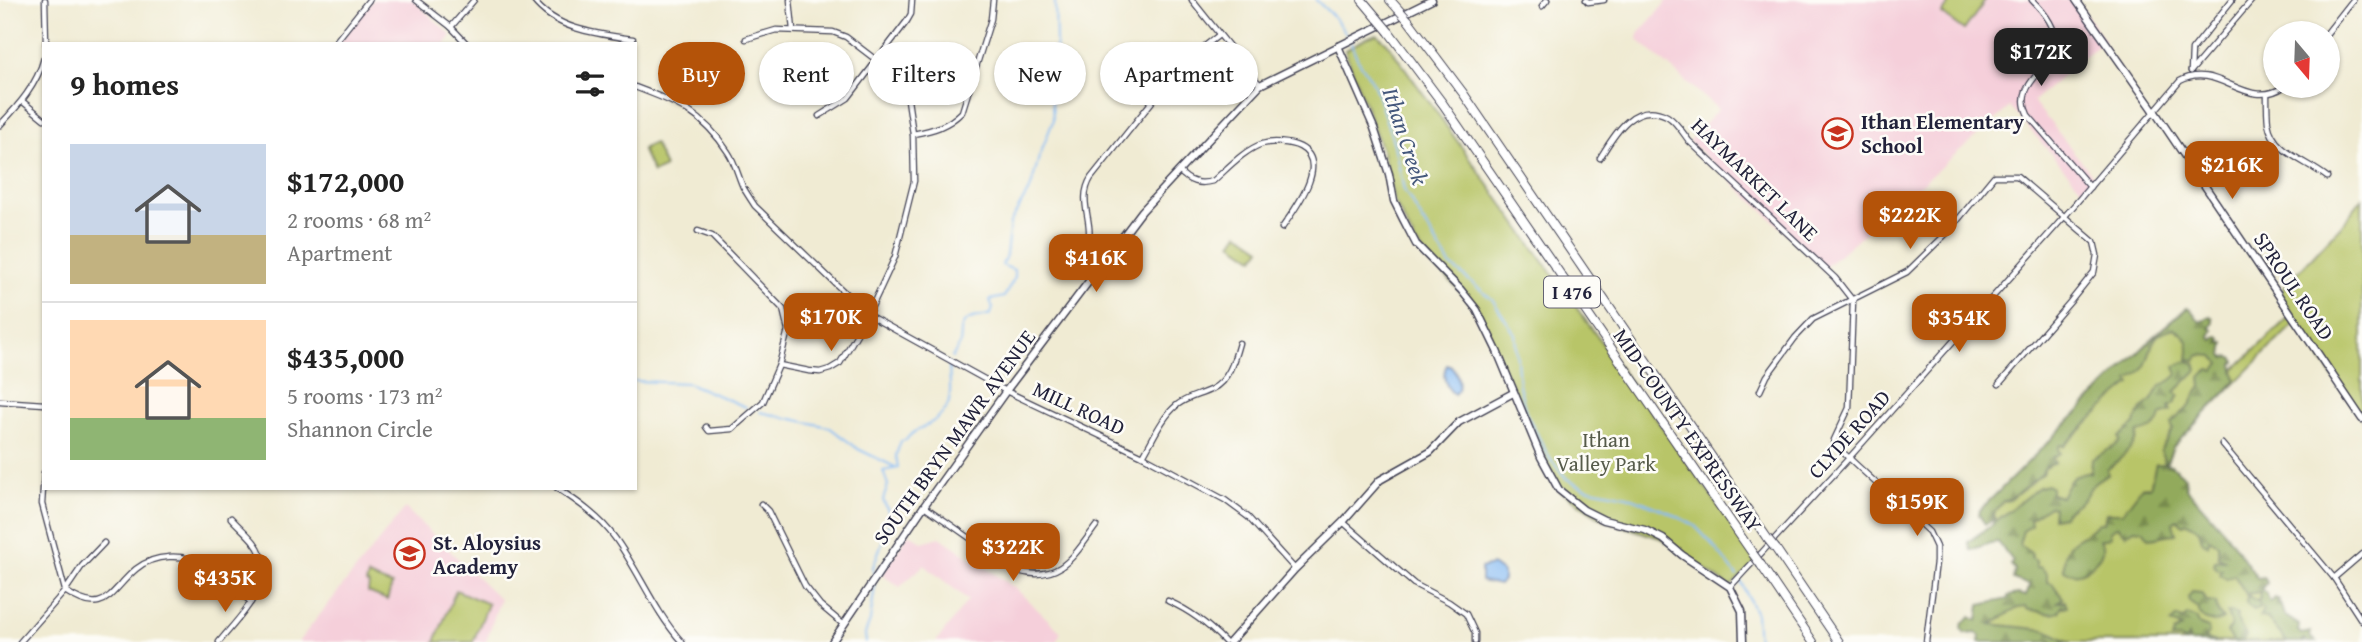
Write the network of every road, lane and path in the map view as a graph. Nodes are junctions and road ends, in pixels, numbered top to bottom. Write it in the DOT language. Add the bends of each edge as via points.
graph roads {
  1 [pos="45,0"];
  2 [pos="369,0"];
  3 [pos="416,0"];
  4 [pos="474,0"];
  5 [pos="533,0"];
  6 [pos="790,0"];
  7 [pos="912,0"];
  8 [pos="993,0"];
  9 [pos="1192,0"];
  10 [pos="1362,0"];
  11 [pos="1390,0"];
  12 [pos="1432,0"];
  13 [pos="1548,0"];
  14 [pos="1586,0"];
  15 [pos="1604,0"];
  16 [pos="2032,0"];
  17 [pos="2076,0"];
  18 [pos="2232,0"];
  19 [pos="2252,0"];
  20 [pos="2353,0"];
  21 [pos="1542,6"];
  22 [pos="2336,21"];
  23 [pos="451,27"];
  24 [pos="793,30"];
  25 [pos="1219,35"];
  26 [pos="633,39"];
  27 [pos="746,39"];
  28 [pos="46,42"];
  29 [pos="336,42"];
  30 [pos="464,42"];
  31 [pos="891,42"];
  32 [pos="1338,46"];
  33 [pos="868,54"];
  34 [pos="42,63"];
  35 [pos="868,72"];
  36 [pos="2191,73"];
  37 [pos="1260,85"];
  38 [pos="637,88"];
  39 [pos="2263,94"];
  40 [pos="2267,98"];
  41 [pos="22,101"];
  42 [pos="909,105"];
  43 [pos="2155,111"];
  44 [pos="819,116"];
  45 [pos="42,117"];
  46 [pos="0,125"];
  47 [pos="913,134"];
  48 [pos="1600,158"];
  49 [pos="1179,171"];
  50 [pos="2327,177"];
  51 [pos="2090,187"];
  52 [pos="2065,216"];
  53 [pos="1282,228"];
  54 [pos="698,232"];
  55 [pos="1064,267"];
  56 [pos="1853,301"];
  57 [pos="868,316"];
  58 [pos="1240,344"];
  59 [pos="779,365"];
  60 [pos="1999,384"];
  61 [pos="1006,391"];
  62 [pos="1760,391"];
  63 [pos="1513,393"];
  64 [pos="0,401"];
  65 [pos="42,404"];
  66 [pos="2362,419"];
  67 [pos="706,427"];
  68 [pos="2222,444"];
  69 [pos="1143,456"];
  70 [pos="1849,458"];
  71 [pos="43,490"];
  72 [pos="560,490"];
  73 [pos="761,504"];
  74 [pos="924,506"];
  75 [pos="231,518"];
  76 [pos="1343,522"];
  77 [pos="1096,526"];
  78 [pos="104,542"];
  79 [pos="2362,554"];
  80 [pos="1295,569"];
  81 [pos="2334,578"];
  82 [pos="1730,587"];
  83 [pos="65,591"];
  84 [pos="1168,601"];
  85 [pos="251,603"];
  86 [pos="2362,621"];
  87 [pos="844,625"];
  88 [pos="20,642"];
  89 [pos="219,642"];
  90 [pos="682,642"];
  91 [pos="832,642"];
  92 [pos="1227,642"];
  93 [pos="1475,642"];
  94 [pos="1744,642"];
  95 [pos="1813,642"];
  96 [pos="1839,642"];
  97 [pos="1926,642"];
  1 -- 28 [label="street"];
  2 -- 29 [label="street"];
  3 -- 23 [label="street"];
  4 -- 23 [label="street"];
  5 -- 26 [label="street" via="552,19 600,35"];
  6 -- 24 [label="street"];
  7 -- 31 [label="street" via="911,14"];
  8 -- 47 [label="street" via="962,112 939,129"];
  9 -- 25 [label="street"];
  10 -- 95 [label="highway, MID-COUNTY EXPRESSWAY / I 476, bridge" via="1451,116"];
  11 -- 96 [label="highway, MID-COUNTY EXPRESSWAY / I 476, bridge" via="1471,104"];
  12 -- 32 [label="main road, SOUTH BRYN MAWR AVENUE"];
  13 -- 21 [label="street"];
  14 -- 15 [label="street"];
  16 -- 51 [label="street" via="2050,23 2056,46 2051,60 2026,86 2024,107"];
  17 -- 43 [label="main road, SPROUL ROAD"];
  18 -- 36 [label="street" via="2192,50"];
  19 -- 36 [label="street, CLYDE ROAD"];
  20 -- 22 [label="street"];
  23 -- 30 [label="street"];
  24 -- 27 [label="street"];
  24 -- 33 [label="street" via="839,33"];
  25 -- 37 [label="street"];
  25 -- 55 [label="street" via="1182,64 1086,185 1088,245 1076,261"];
  32 -- 37 [label="main road, SOUTH BRYN MAWR AVENUE"];
  32 -- 63 [label="main road" via="1378,140 1403,219 1416,244 1477,310"];
  34 -- 41 [label="street"];
  35 -- 44 [label="street" via="848,98"];
  36 -- 39 [label="street"];
  36 -- 43 [label="street, CLYDE ROAD"];
  37 -- 49 [label="main road, SOUTH BRYN MAWR AVENUE"];
  38 -- 57 [label="street, MILL ROAD" via="684,107 713,132 729,153 755,206"];
  40 -- 50 [label="street" via="2268,123 2277,142"];
  41 -- 45 [label="street"];
  41 -- 46 [label="street"];
  42 -- 47 [label="street"];
  43 -- 51 [label="street, CLYDE ROAD"];
  43 -- 66 [label="main road, SPROUL ROAD"];
  47 -- 57 [label="street" via="914,181 895,257"];
  48 -- 56 [label="street, HAYMARKET LANE" via="1624,121 1650,111 1668,116 1835,278"];
  49 -- 53 [label="street" via="1188,180 1206,183 1261,144 1295,144 1305,149 1311,176"];
  49 -- 61 [label="main road, SOUTH BRYN MAWR AVENUE" via="1142,211"];
  51 -- 52 [label="street, CLYDE ROAD"];
  52 -- 56 [label="street" via="2017,176 1994,176 1907,272"];
  52 -- 60 [label="street" via="2094,242 2094,272"];
  52 -- 70 [label="street, CLYDE ROAD"];
  54 -- 59 [label="street" via="712,236 783,309 789,330"];
  56 -- 62 [label="street" via="1813,319"];
  56 -- 70 [label="street" via="1849,408 1834,440"];
  57 -- 59 [label="street" via="840,363 830,369 809,372"];
  57 -- 61 [label="street, MILL ROAD"];
  58 -- 69 [label="street" via="1223,381 1176,406"];
  59 -- 67 [label="street" via="768,395 738,424 724,431"];
  61 -- 69 [label="street, MILL ROAD"];
  61 -- 74 [label="main road, SOUTH BRYN MAWR AVENUE"];
  63 -- 76 [label="main road" via="1459,422 1430,452 1380,480"];
  63 -- 82 [label="main road" via="1559,490 1604,520 1663,539"];
  64 -- 65 [label="street"];
  68 -- 81 [label="street"];
  69 -- 80 [label="street, MILL ROAD" via="1225,500"];
  70 -- 82 [label="street, CLYDE ROAD"];
  70 -- 97 [label="street" via="1929,532 1936,547"];
  71 -- 83 [label="street" via="42,504"];
  72 -- 90 [label="street" via="614,536 668,627"];
  73 -- 87 [label="street" via="804,586"];
  74 -- 77 [label="street" via="1017,571 1030,574 1054,572 1066,564"];
  74 -- 87 [label="main road, SOUTH BRYN MAWR AVENUE"];
  75 -- 85 [label="street" via="255,542 261,558 263,579"];
  76 -- 80 [label="main road"];
  76 -- 93 [label="street" via="1414,584 1466,614"];
  78 -- 83 [label="street"];
  79 -- 81 [label="street"];
  80 -- 92 [label="main road"];
  81 -- 86 [label="street"];
  82 -- 94 [label="main road" via="1742,611"];
  83 -- 85 [label="street" via="79,601 103,600 136,569 171,556 205,565"];
  83 -- 88 [label="street"];
  84 -- 92 [label="street" via="1198,617"];
  85 -- 89 [label="street"];
  87 -- 91 [label="main road, SOUTH BRYN MAWR AVENUE"];
}
